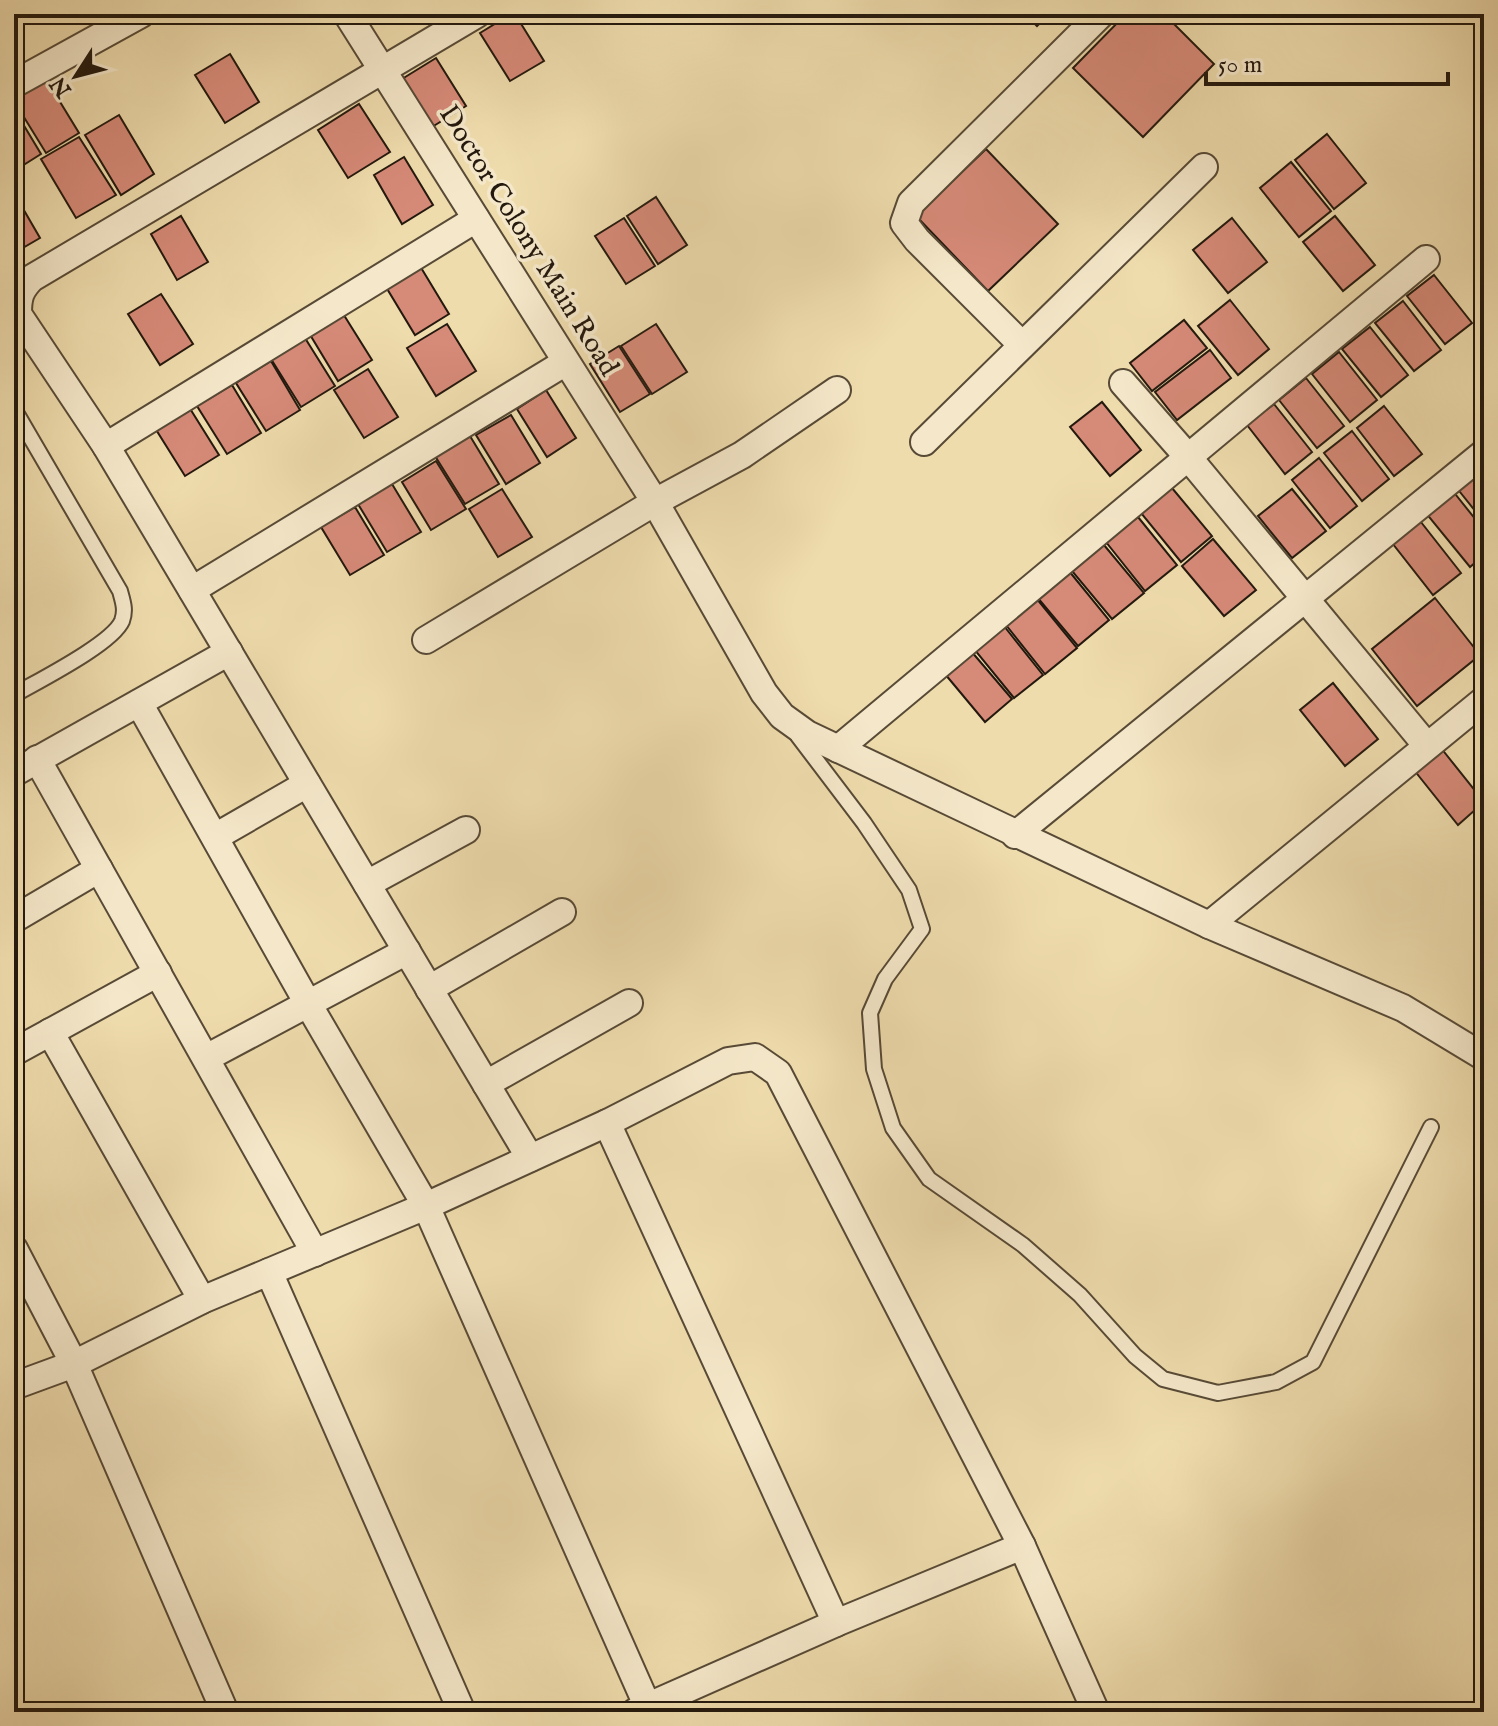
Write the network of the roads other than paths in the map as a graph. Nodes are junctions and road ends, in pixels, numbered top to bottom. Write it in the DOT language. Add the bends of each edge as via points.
graph roads {
  1 [pos="141,14"];
  2 [pos="347,14"];
  3 [pos="477,14"];
  4 [pos="1101,14"];
  5 [pos="383,69"];
  6 [pos="14,84"];
  7 [pos="1204,167"];
  8 [pos="476,219"];
  9 [pos="1426,259"];
  10 [pos="1022,345"];
  11 [pos="566,362"];
  12 [pos="1123,383"];
  13 [pos="837,390"];
  14 [pos="14,409"];
  15 [pos="924,442"];
  16 [pos="106,446"];
  17 [pos="1484,453"];
  18 [pos="1188,457"];
  19 [pos="655,502"];
  20 [pos="192,590"];
  21 [pos="1304,598"];
  22 [pos="426,640"];
  23 [pos="229,652"];
  24 [pos="14,695"];
  25 [pos="1484,700"];
  26 [pos="139,703"];
  27 [pos="782,716"];
  28 [pos="1427,746"];
  29 [pos="838,749"];
  30 [pos="37,759"];
  31 [pos="14,773"];
  32 [pos="307,784"];
  33 [pos="466,830"];
  34 [pos="1015,835"];
  35 [pos="215,837"];
  36 [pos="99,869"];
  37 [pos="367,884"];
  38 [pos="562,912"];
  39 [pos="14,919"];
  40 [pos="1209,925"];
  41 [pos="407,951"];
  42 [pos="158,973"];
  43 [pos="429,989"];
  44 [pos="307,1002"];
  45 [pos="629,1003"];
  46 [pos="50,1032"];
  47 [pos="14,1052"];
  48 [pos="1484,1057"];
  49 [pos="206,1058"];
  50 [pos="486,1084"];
  51 [pos="607,1123"];
  52 [pos="1431,1127"];
  53 [pos="530,1158"];
  54 [pos="426,1206"];
  55 [pos="14,1249"];
  56 [pos="315,1253"];
  57 [pos="269,1272"];
  58 [pos="21,1278"];
  59 [pos="202,1300"];
  60 [pos="74,1364"];
  61 [pos="14,1386"];
  62 [pos="1022,1546"];
  63 [pos="836,1623"];
  64 [pos="644,1710"];
  65 [pos="225,1712"];
  66 [pos="462,1712"];
  67 [pos="1096,1712"];
  1 -- 6 [label="street"];
  2 -- 5 [label="street, Doctor Colony Main Road"];
  3 -- 5 [label="street"];
  4 -- 10 [label="street" via="926,186 911,203 904,223"];
  5 -- 8 [label="street, Doctor Colony Main Road"];
  5 -- 16 [label="street" via="22,288 18,314"];
  7 -- 10 [label="street"];
  8 -- 11 [label="street, Doctor Colony Main Road"];
  8 -- 16 [label="street"];
  9 -- 18 [label="street"];
  10 -- 15 [label="street"];
  11 -- 19 [label="street, Doctor Colony Main Road"];
  11 -- 20 [label="street"];
  12 -- 18 [label="street"];
  13 -- 19 [label="street" via="742,455"];
  14 -- 24 [label="lane" via="120,591 125,609 121,623 102,643"];
  16 -- 20 [label="street"];
  17 -- 21 [label="street"];
  18 -- 21 [label="street"];
  18 -- 29 [label="street"];
  19 -- 22 [label="street"];
  19 -- 27 [label="street, Doctor Colony Main Road"];
  20 -- 23 [label="street"];
  21 -- 28 [label="street"];
  21 -- 34 [label="street"];
  23 -- 26 [label="street"];
  23 -- 32 [label="street"];
  25 -- 28 [label="street"];
  26 -- 30 [label="street"];
  26 -- 35 [label="street"];
  27 -- 29 [label="street"];
  27 -- 52 [label="lane" via="909,890 922,929 885,979 870,1013 874,1069 893,1128 929,1179 1023,1245 1163,1379 1218,1393 1276,1382 1313,1362"];
  28 -- 40 [label="street"];
  29 -- 34 [label="street"];
  30 -- 31 [label="street"];
  30 -- 36 [label="street"];
  32 -- 35 [label="street"];
  32 -- 37 [label="street"];
  33 -- 37 [label="street"];
  34 -- 40 [label="street"];
  35 -- 44 [label="street"];
  36 -- 39 [label="street"];
  36 -- 42 [label="street"];
  37 -- 41 [label="street"];
  38 -- 43 [label="street"];
  40 -- 48 [label="street" via="1403,1008"];
  41 -- 43 [label="street"];
  41 -- 44 [label="street"];
  42 -- 46 [label="street"];
  42 -- 49 [label="street"];
  43 -- 50 [label="street"];
  44 -- 49 [label="street"];
  44 -- 54 [label="street"];
  45 -- 50 [label="street"];
  46 -- 47 [label="street"];
  46 -- 59 [label="street"];
  49 -- 56 [label="street"];
  50 -- 53 [label="street"];
  51 -- 53 [label="street"];
  51 -- 62 [label="street" via="728,1061 755,1057 778,1073"];
  51 -- 63 [label="street"];
  53 -- 54 [label="street"];
  54 -- 56 [label="street"];
  54 -- 64 [label="street"];
  55 -- 58 [label="street"];
  56 -- 57 [label="street"];
  57 -- 59 [label="street"];
  57 -- 66 [label="street"];
  58 -- 60 [label="street"];
  59 -- 60 [label="street"];
  60 -- 61 [label="street"];
  60 -- 65 [label="street"];
  62 -- 63 [label="street"];
  62 -- 67 [label="street"];
  63 -- 64 [label="street"];
}
